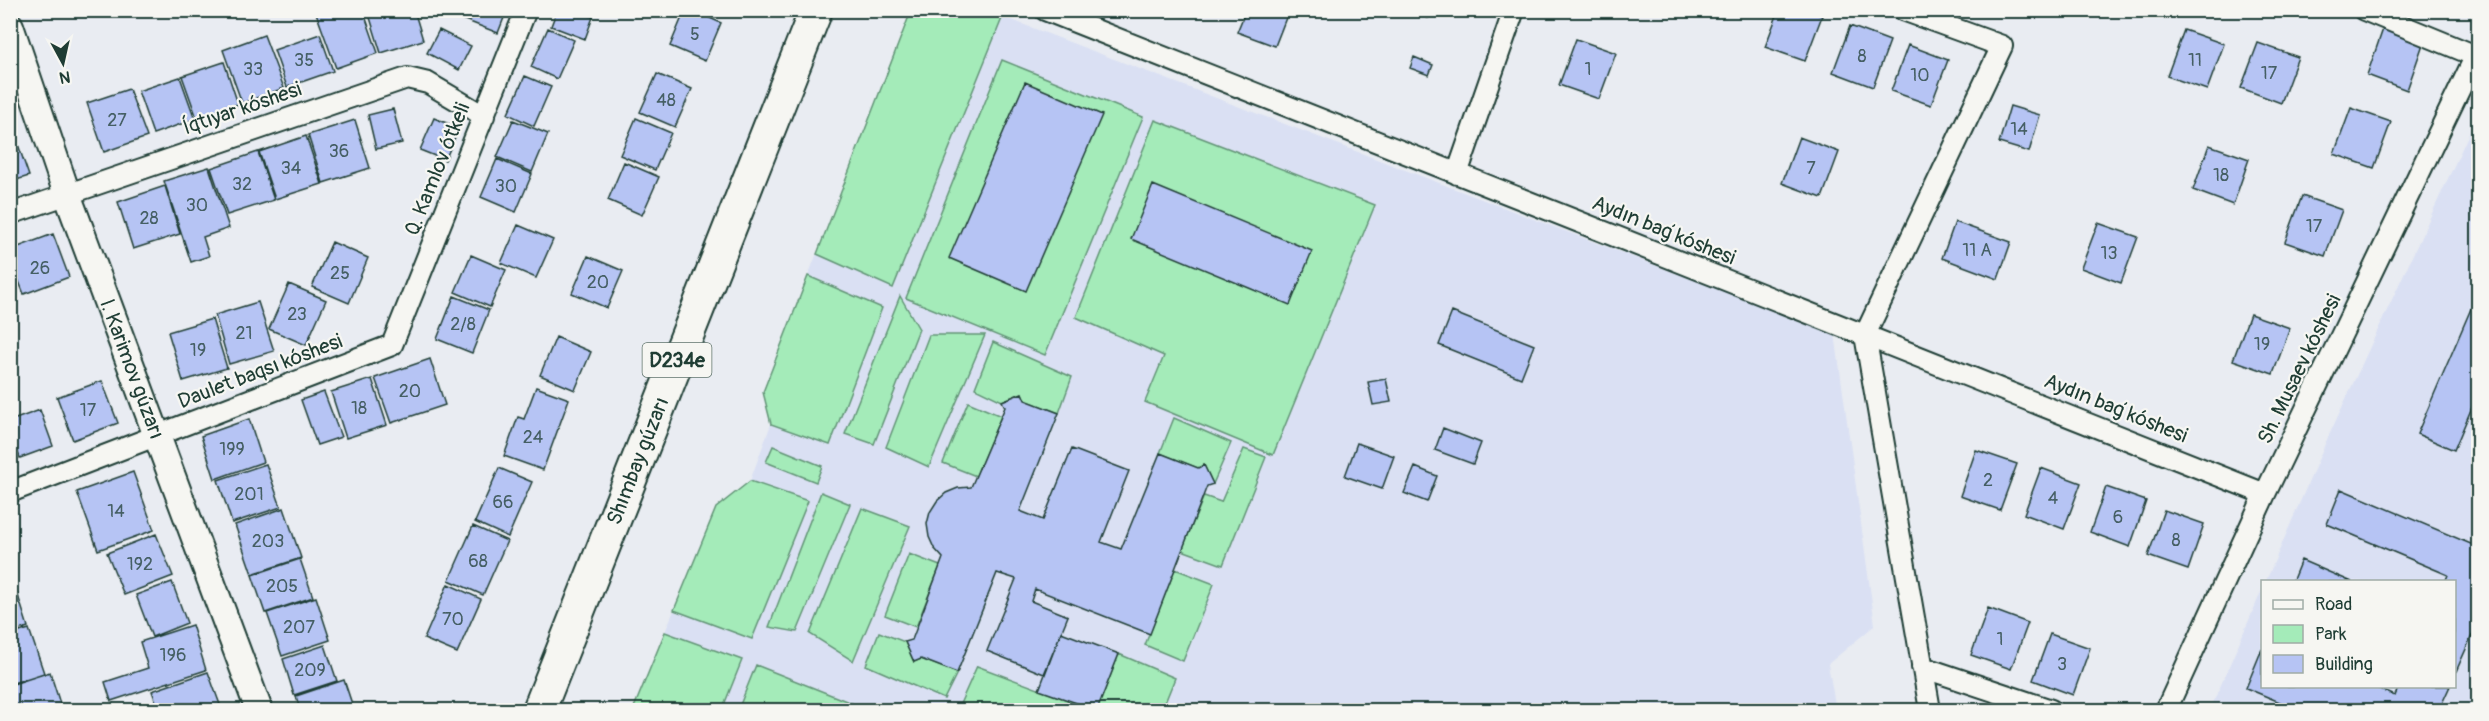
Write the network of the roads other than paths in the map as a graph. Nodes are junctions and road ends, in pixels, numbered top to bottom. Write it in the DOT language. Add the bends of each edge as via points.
graph roads {
  1 [pos="526,10"];
  2 [pos="816,10"];
  3 [pos="1045,10"];
  4 [pos="1514,10"];
  5 [pos="1903,10"];
  6 [pos="2364,10"];
  7 [pos="10,26"];
  8 [pos="2477,54"];
  9 [pos="484,116"];
  10 [pos="1457,174"];
  11 [pos="67,194"];
  12 [pos="10,214"];
  13 [pos="1865,335"];
  14 [pos="392,345"];
  15 [pos="158,436"];
  16 [pos="10,492"];
  17 [pos="2265,494"];
  18 [pos="1922,667"];
  19 [pos="259,711"];
  20 [pos="539,711"];
  21 [pos="1930,711"];
  22 [pos="2051,711"];
  23 [pos="2166,711"];
  1 -- 9 [label="street, Q. Kamlov ótkeli"];
  2 -- 20 [label="main road, Shımbay gúzarı / D234e"];
  3 -- 10 [label="street, Aydın baǵ kóshesi"];
  4 -- 10 [label="street"];
  5 -- 13 [label="street" via="2002,46"];
  6 -- 8 [label="street"];
  7 -- 11 [label="street, I. Karimov gúzarı"];
  8 -- 17 [label="street, Sh. Musaev kóshesi"];
  9 -- 11 [label="street, Íqtıyar kóshesi" via="428,83 407,78"];
  9 -- 14 [label="street, Q. Kamlov ótkeli"];
  10 -- 13 [label="street, Aydın baǵ kóshesi"];
  11 -- 12 [label="street, Íqtıyar kóshesi"];
  11 -- 15 [label="street, I. Karimov gúzarı"];
  13 -- 17 [label="street, Aydın baǵ kóshesi"];
  13 -- 18 [label="street"];
  14 -- 15 [label="street, Daulet baqsı kóshesi"];
  15 -- 16 [label="street, Daulet baqsı kóshesi"];
  15 -- 19 [label="street, I. Karimov gúzarı"];
  17 -- 23 [label="street, Sh. Musaev kóshesi"];
  18 -- 21 [label="street"];
  18 -- 22 [label="street"];
}
